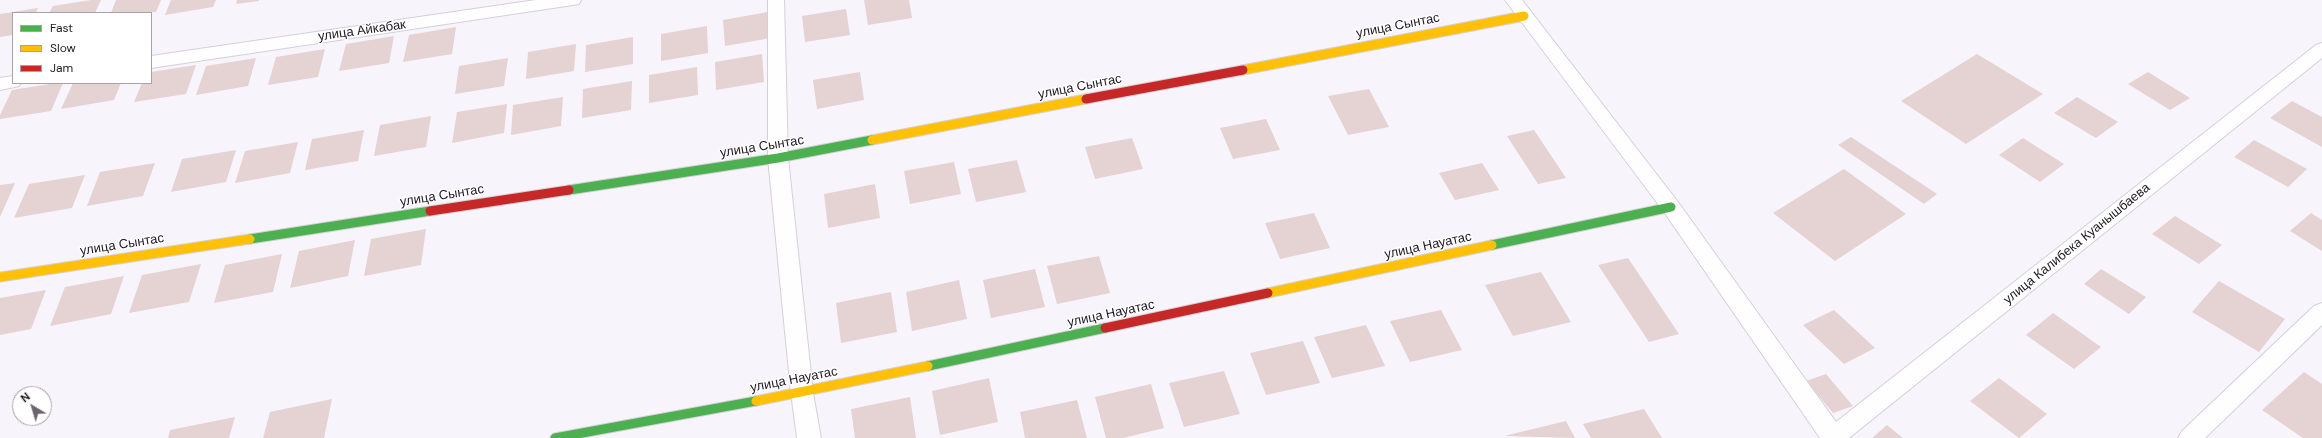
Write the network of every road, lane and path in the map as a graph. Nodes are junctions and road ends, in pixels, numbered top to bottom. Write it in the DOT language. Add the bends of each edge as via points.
graph roads {
  1 [pos="573,0"];
  2 [pos="776,0"];
  3 [pos="1518,8"];
  4 [pos="2322,49"];
  5 [pos="152,62"];
  6 [pos="12,82"];
  7 [pos="0,84"];
  8 [pos="778,158"];
  9 [pos="1671,207"];
  10 [pos="0,277"];
  11 [pos="2322,312"];
  12 [pos="802,393"];
  13 [pos="555,438"];
  14 [pos="809,438"];
  15 [pos="1834,438"];
  16 [pos="2190,438"];
  1 -- 5 [label="street, улица Айкабак"];
  2 -- 8 [label="street"];
  3 -- 8 [label="street, улица Сынтас"];
  3 -- 9 [label="street"];
  4 -- 15 [label="street, улица Калибека Куанышбаева"];
  6 -- 7 [label="street"];
  8 -- 10 [label="street, улица Сынтас"];
  8 -- 12 [label="street"];
  9 -- 12 [label="street, улица Науатас"];
  9 -- 15 [label="street"];
  11 -- 16 [label="street"];
  12 -- 13 [label="street, улица Науатас"];
  12 -- 14 [label="street"];
}
